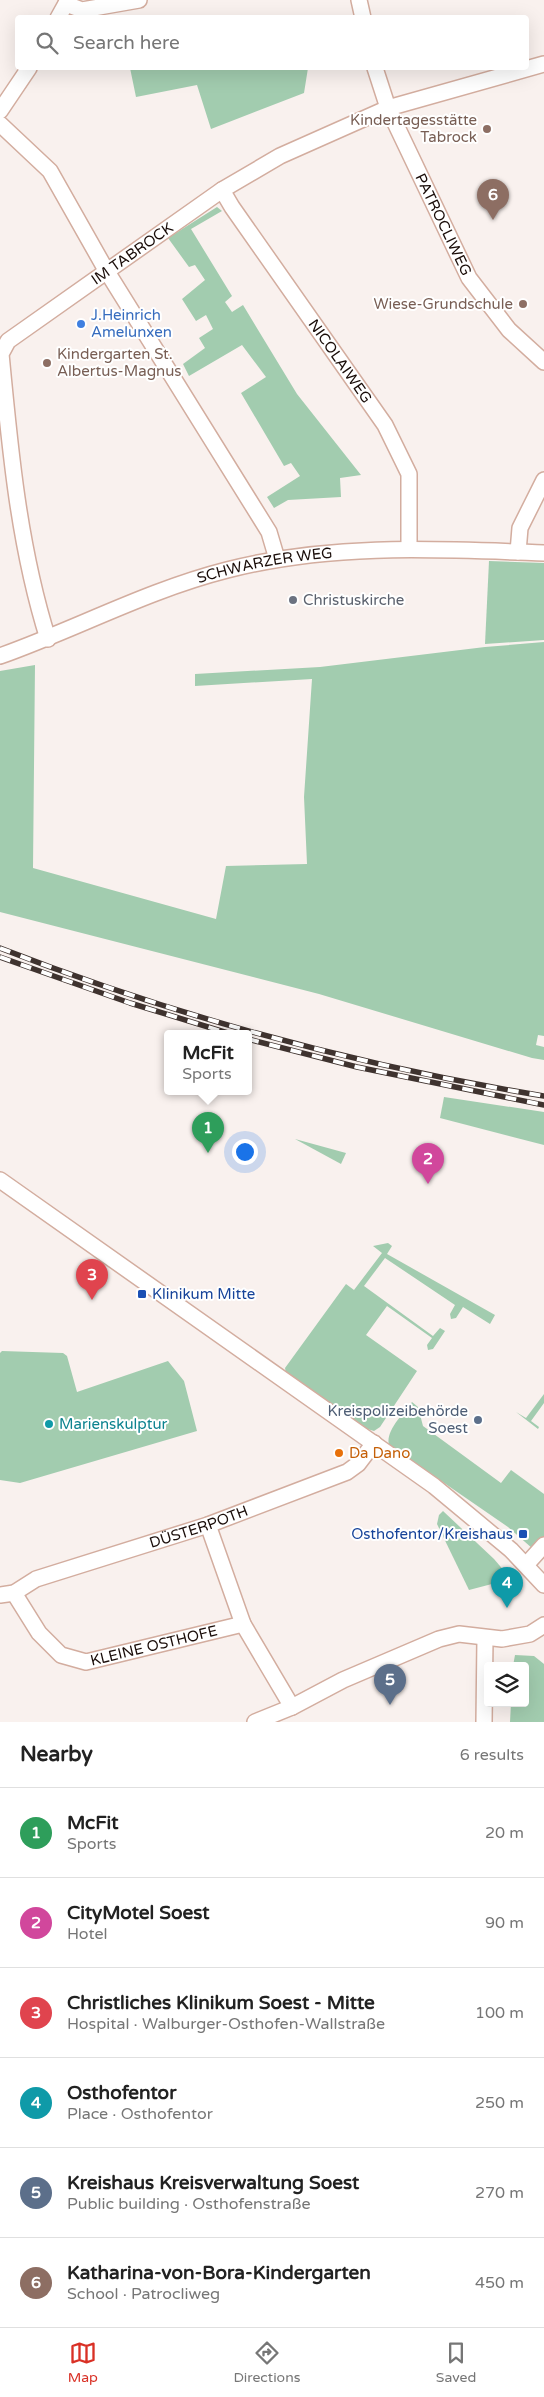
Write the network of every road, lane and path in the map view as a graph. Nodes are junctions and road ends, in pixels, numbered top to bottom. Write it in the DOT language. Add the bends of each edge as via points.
graph roads {
  1 [pos="139,0"];
  2 [pos="359,0"];
  3 [pos="67,2"];
  4 [pos="60,15"];
  5 [pos="362,15"];
  6 [pos="544,64"];
  7 [pos="529,68"];
  8 [pos="28,70"];
  9 [pos="376,70"];
  10 [pos="523,70"];
  11 [pos="388,108"];
  12 [pos="0,111"];
  13 [pos="0,124"];
  14 [pos="222,190"];
  15 [pos="106,270"];
  16 [pos="544,362"];
  17 [pos="544,480"];
  18 [pos="410,549"];
  19 [pos="518,552"];
  20 [pos="544,553"];
  21 [pos="277,559"];
  22 [pos="48,639"];
  23 [pos="0,656"];
  24 [pos="0,1180"];
  25 [pos="374,1443"];
  26 [pos="208,1525"];
  27 [pos="544,1545"];
  28 [pos="526,1565"];
  29 [pos="544,1586"];
  30 [pos="7,1594"];
  31 [pos="243,1624"];
  32 [pos="544,1625"];
  33 [pos="485,1638"];
  34 [pos="292,1707"];
  35 [pos="259,1721"];
  36 [pos="484,1722"];
  1 -- 3 [label="street" via="82,10"];
  2 -- 5 [label="street"];
  3 -- 4 [label="street"];
  6 -- 7 [label="street, IM TABROCK"];
  8 -- 12 [label="street"];
  9 -- 11 [label="street, PATROCLIWEG"];
  10 -- 11 [label="street, IM TABROCK"];
  11 -- 14 [label="street, IM TABROCK" via="280,156"];
  11 -- 16 [label="street, PATROCLIWEG" via="469,278 509,330"];
  13 -- 15 [label="street" via="50,171"];
  14 -- 15 [label="street, IM TABROCK"];
  14 -- 18 [label="street, NICOLAIWEG" via="385,426 409,474"];
  15 -- 21 [label="street" via="269,532"];
  15 -- 22 [label="street, IM TABROCK" via="8,341 1,354 13,479"];
  17 -- 19 [label="street" via="520,528"];
  18 -- 19 [label="street, SCHWARZER WEG"];
  18 -- 21 [label="street, SCHWARZER WEG" via="344,550"];
  19 -- 20 [label="street, SCHWARZER WEG"];
  21 -- 22 [label="street, SCHWARZER WEG" via="226,570 155,592"];
  22 -- 23 [label="street, SCHWARZER WEG"];
  24 -- 25 [label="street"];
  25 -- 26 [label="street, DÜSTERPOTH" via="358,1464 347,1472"];
  25 -- 28 [label="street" via="454,1502"];
  26 -- 30 [label="street, DÜSTERPOTH" via="36,1580"];
  26 -- 31 [label="street"];
  27 -- 28 [label="street"];
  28 -- 29 [label="street"];
  30 -- 31 [label="street, KLEINE OSTHOFE" via="61,1656 86,1662"];
  31 -- 34 [label="street"];
  32 -- 33 [label="street" via="530,1634 502,1639"];
  33 -- 34 [label="street" via="458,1634 439,1639 343,1680"];
  33 -- 36 [label="street"];
  34 -- 35 [label="street"];
}
